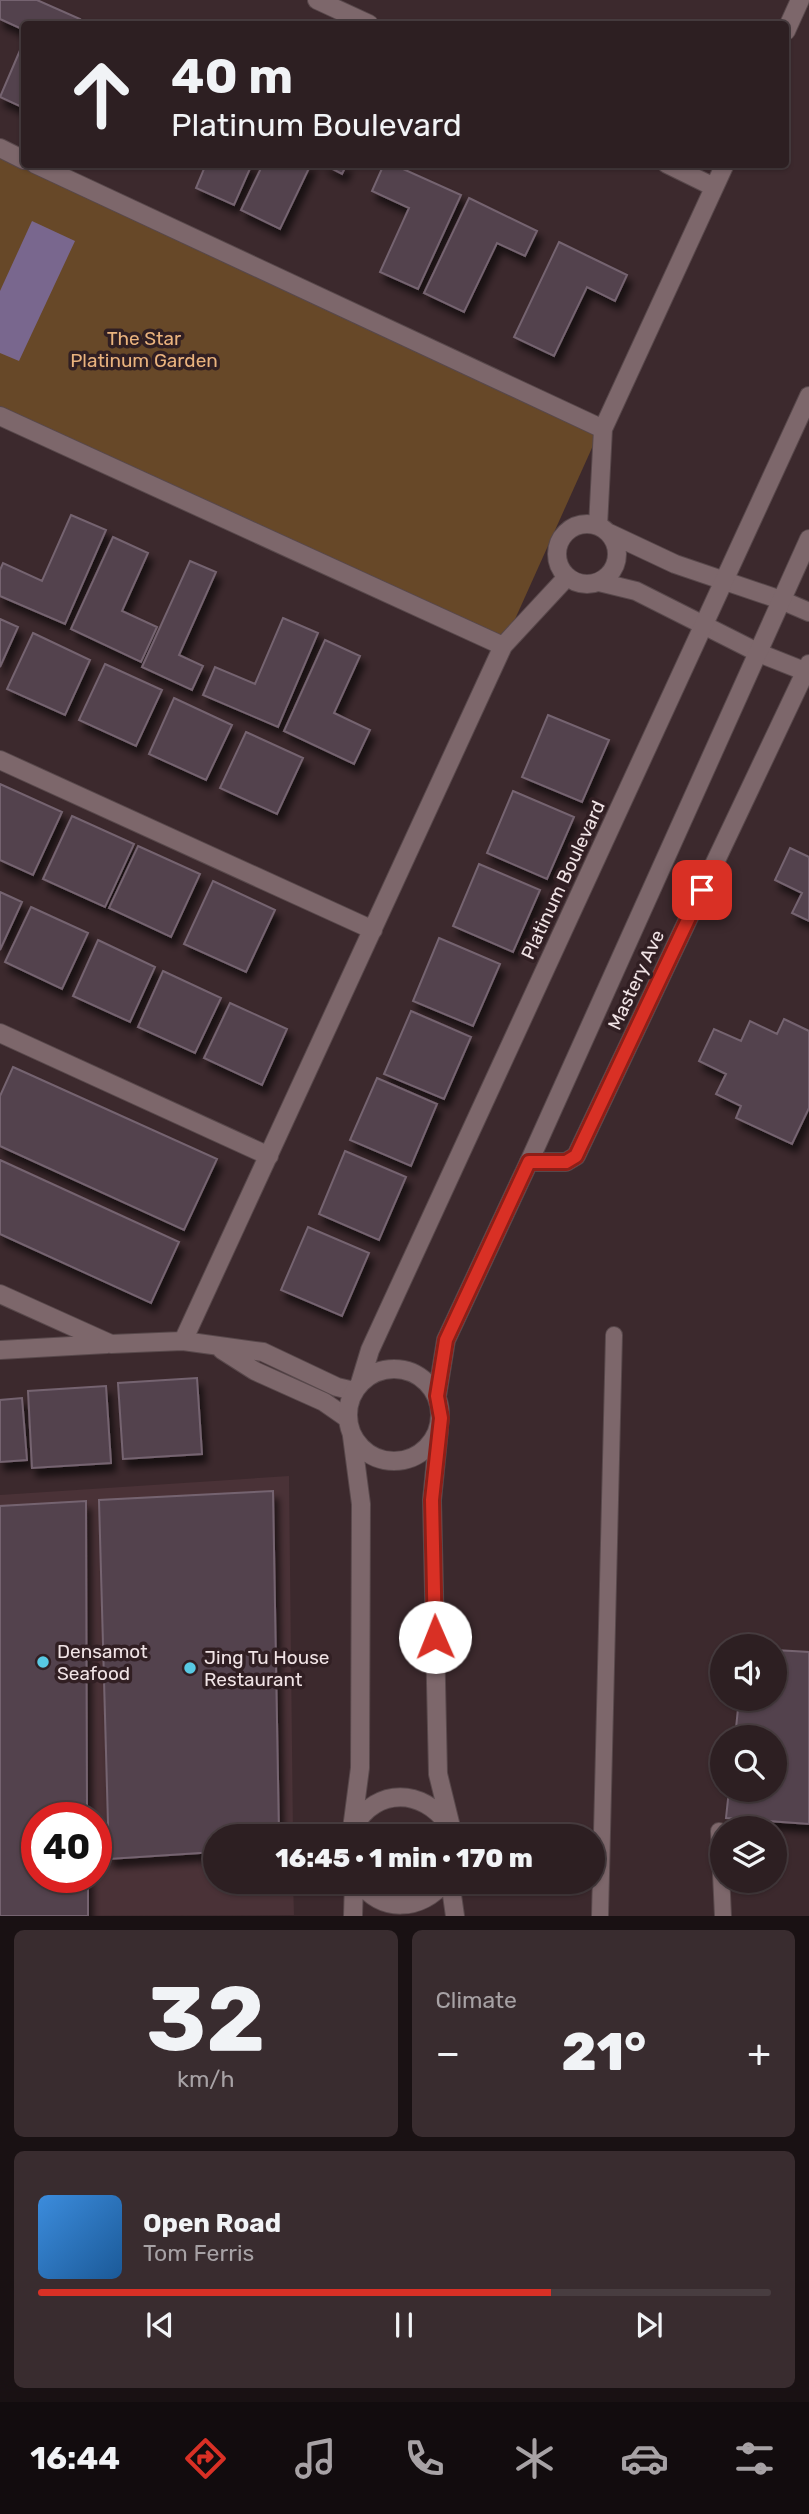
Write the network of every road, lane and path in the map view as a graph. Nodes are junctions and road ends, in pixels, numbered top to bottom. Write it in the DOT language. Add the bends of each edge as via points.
graph roads {
  1 [pos="317,0"];
  2 [pos="800,0"];
  3 [pos="362,21"];
  4 [pos="789,24"];
  5 [pos="0,148"];
  6 [pos="21,158"];
  7 [pos="44,168"];
  8 [pos="675,168"];
  9 [pos="723,168"];
  10 [pos="714,187"];
  11 [pos="809,396"];
  12 [pos="0,416"];
  13 [pos="603,429"];
  14 [pos="603,529"];
  15 [pos="809,539"];
  16 [pos="567,577"];
  17 [pos="599,582"];
  18 [pos="724,582"];
  19 [pos="781,600"];
  20 [pos="809,612"];
  21 [pos="704,624"];
  22 [pos="503,646"];
  23 [pos="759,653"];
  24 [pos="808,669"];
  25 [pos="0,760"];
  26 [pos="373,930"];
  27 [pos="0,1033"];
  28 [pos="269,1156"];
  29 [pos="529,1162"];
  30 [pos="0,1294"];
  31 [pos="614,1335"];
  32 [pos="183,1342"];
  33 [pos="111,1344"];
  34 [pos="216,1346"];
  35 [pos="0,1350"];
  36 [pos="357,1387"];
  37 [pos="437,1396"];
  38 [pos="350,1427"];
  39 [pos="439,1429"];
  40 [pos="352,1824"];
  41 [pos="355,1824"];
  42 [pos="447,1824"];
  43 [pos="450,1824"];
  44 [pos="722,1893"];
  45 [pos="355,1894"];
  46 [pos="370,1894"];
  47 [pos="435,1894"];
  48 [pos="451,1894"];
  49 [pos="353,1916"];
  50 [pos="455,1916"];
  51 [pos="600,1916"];
  52 [pos="723,1916"];
  1 -- 3 [label="street"];
  2 -- 4 [label="street"];
  5 -- 6 [label="street"];
  7 -- 13 [label="street"];
  8 -- 10 [label="street"];
  9 -- 10 [label="street"];
  10 -- 13 [label="street"];
  11 -- 18 [label="street, Platinum Boulevard"];
  12 -- 22 [label="street"];
  13 -- 14 [label="street"];
  14 -- 16 [label="street" via="585,523 563,534 556,557"];
  14 -- 17 [label="street" via="615,543 617,555 609,576"];
  14 -- 18 [label="street"];
  15 -- 19 [label="street"];
  16 -- 17 [label="street" via="577,583"];
  16 -- 22 [label="street"];
  17 -- 21 [label="street" via="636,591"];
  18 -- 19 [label="street"];
  18 -- 21 [label="street, Platinum Boulevard"];
  19 -- 20 [label="street"];
  19 -- 23 [label="street"];
  21 -- 23 [label="street"];
  21 -- 36 [label="street, Platinum Boulevard"];
  22 -- 26 [label="street"];
  23 -- 24 [label="street"];
  23 -- 29 [label="street"];
  24 -- 29 [label="street, Mastery Ave" via="576,1156 566,1162"];
  25 -- 26 [label="street"];
  26 -- 28 [label="street"];
  27 -- 28 [label="street"];
  28 -- 32 [label="street"];
  29 -- 37 [label="street" via="446,1340"];
  30 -- 33 [label="street"];
  31 -- 51 [label="lane"];
  32 -- 33 [label="street"];
  32 -- 34 [label="street"];
  33 -- 35 [label="street"];
  34 -- 36 [label="street" via="262,1352 337,1387"];
  34 -- 38 [label="street" via="255,1371 324,1402"];
  36 -- 37 [label="street" via="380,1371 403,1369 423,1379"];
  36 -- 38 [label="street" via="350,1400"];
  37 -- 39 [label="street"];
  38 -- 39 [label="street" via="359,1447 393,1462 427,1449"];
  38 -- 40 [label="street" via="361,1504 360,1768"];
  39 -- 43 [label="street" via="432,1500 438,1774"];
  41 -- 42 [label="street" via="374,1804 392,1797 415,1798 438,1811"];
  44 -- 52 [label="lane"];
  45 -- 49 [label="street"];
  46 -- 47 [label="street" via="396,1905"];
  48 -- 50 [label="street"];
}
